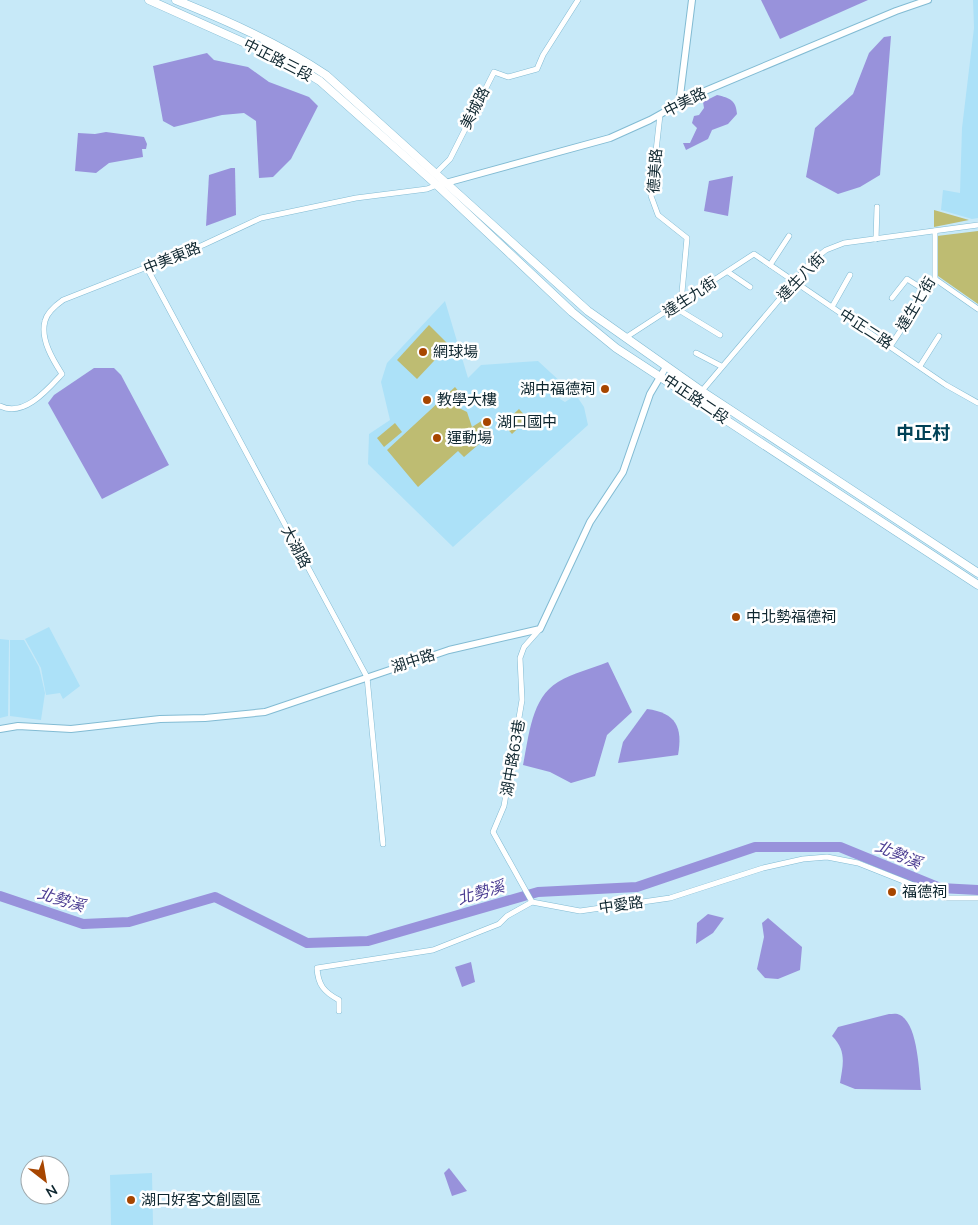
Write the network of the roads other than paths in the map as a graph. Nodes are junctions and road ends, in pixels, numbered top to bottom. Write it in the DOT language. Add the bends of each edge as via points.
graph roads {
  1 [pos="149,0"];
  2 [pos="176,0"];
  3 [pos="578,0"];
  4 [pos="692,0"];
  5 [pos="928,0"];
  6 [pos="679,104"];
  7 [pos="660,115"];
  8 [pos="436,173"];
  9 [pos="446,182"];
  10 [pos="437,185"];
  11 [pos="877,207"];
  12 [pos="978,225"];
  13 [pos="935,231"];
  14 [pos="789,236"];
  15 [pos="876,239"];
  16 [pos="754,254"];
  17 [pos="770,265"];
  18 [pos="147,268"];
  19 [pos="728,272"];
  20 [pos="850,275"];
  21 [pos="934,279"];
  22 [pos="794,281"];
  23 [pos="750,287"];
  24 [pos="926,291"];
  25 [pos="892,298"];
  26 [pos="681,303"];
  27 [pos="832,306"];
  28 [pos="674,307"];
  29 [pos="978,309"];
  30 [pos="720,335"];
  31 [pos="939,336"];
  32 [pos="625,338"];
  33 [pos="890,345"];
  34 [pos="696,353"];
  35 [pos="721,366"];
  36 [pos="920,366"];
  37 [pos="666,367"];
  38 [pos="660,375"];
  39 [pos="700,390"];
  40 [pos="695,399"];
  41 [pos="978,404"];
  42 [pos="0,406"];
  43 [pos="978,573"];
  44 [pos="978,585"];
  45 [pos="540,629"];
  46 [pos="367,677"];
  47 [pos="0,729"];
  48 [pos="384,844"];
  49 [pos="978,898"];
  50 [pos="532,902"];
  51 [pos="339,1011"];
  1 -- 10 [label="main road, 中正路三段" via="292,64 320,81"];
  2 -- 8 [label="main road, 中正路三段" via="299,57 342,89"];
  3 -- 8 [label="street, 美城路" via="543,55 538,69 508,76 494,72 450,159"];
  4 -- 6 [label="street"];
  5 -- 6 [label="street, 中美路" via="776,60"];
  6 -- 7 [label="street, 中美路"];
  7 -- 9 [label="street, 中美路" via="610,138"];
  7 -- 26 [label="street, 德美路" via="651,196 658,215 687,238"];
  8 -- 9 [label="main road, 中正路三段"];
  9 -- 10 [label="street, 中美路"];
  9 -- 32 [label="main road, 中正路二段" via="588,311"];
  10 -- 18 [label="street, 中美東路" via="261,218"];
  10 -- 38 [label="main road, 中正路二段" via="572,312 616,348"];
  11 -- 15 [label="street"];
  12 -- 13 [label="street, 達生八街"];
  13 -- 15 [label="street, 達生八街"];
  13 -- 21 [label="street, 達生七街"];
  14 -- 17 [label="street"];
  15 -- 22 [label="street, 達生八街" via="844,243 826,250"];
  16 -- 17 [label="street, 中正二路"];
  16 -- 19 [label="street, 達生九街"];
  17 -- 22 [label="street, 中正二路"];
  18 -- 42 [label="street, 中美東路" via="63,300 52,308 45,321 46,341 50,357 62,374 47,391 28,403 15,409"];
  18 -- 46 [label="street, 大湖路"];
  19 -- 23 [label="street"];
  19 -- 26 [label="street, 達生九街"];
  20 -- 27 [label="street"];
  21 -- 24 [label="street, 達生七街"];
  21 -- 29 [label="street"];
  22 -- 27 [label="street, 中正二路"];
  22 -- 35 [label="street, 達生八街"];
  24 -- 25 [label="street" via="907,278"];
  24 -- 33 [label="street, 達生七街"];
  26 -- 28 [label="street, 達生九街"];
  27 -- 33 [label="street, 中正二路"];
  28 -- 30 [label="street"];
  28 -- 32 [label="street, 達生九街"];
  31 -- 36 [label="street"];
  32 -- 37 [label="main road, 中正路二段"];
  33 -- 36 [label="street, 中正二路"];
  34 -- 35 [label="street"];
  35 -- 39 [label="street, 達生八街"];
  36 -- 41 [label="street, 中正二路"];
  37 -- 38 [label="street"];
  37 -- 39 [label="main road, 中正路二段"];
  38 -- 40 [label="main road, 中正路二段"];
  38 -- 45 [label="street" via="650,394 623,472 590,522"];
  39 -- 40 [label="street, 達生八街"];
  39 -- 43 [label="main road, 中正路二段"];
  40 -- 44 [label="main road, 中正路二段"];
  45 -- 46 [label="street, 湖中路" via="449,650"];
  45 -- 50 [label="street, 湖中路63巷" via="524,647 520,658 522,700 504,806 493,832"];
  46 -- 47 [label="street, 湖中路" via="265,712 160,719 71,730 18,726"];
  46 -- 48 [label="street, 大湖路"];
  49 -- 50 [label="street, 中愛路" via="946,898 858,863 827,857 763,868 670,898 580,911"];
  50 -- 51 [label="street" via="499,924 433,950 317,968 318,983 339,1000"];
}
